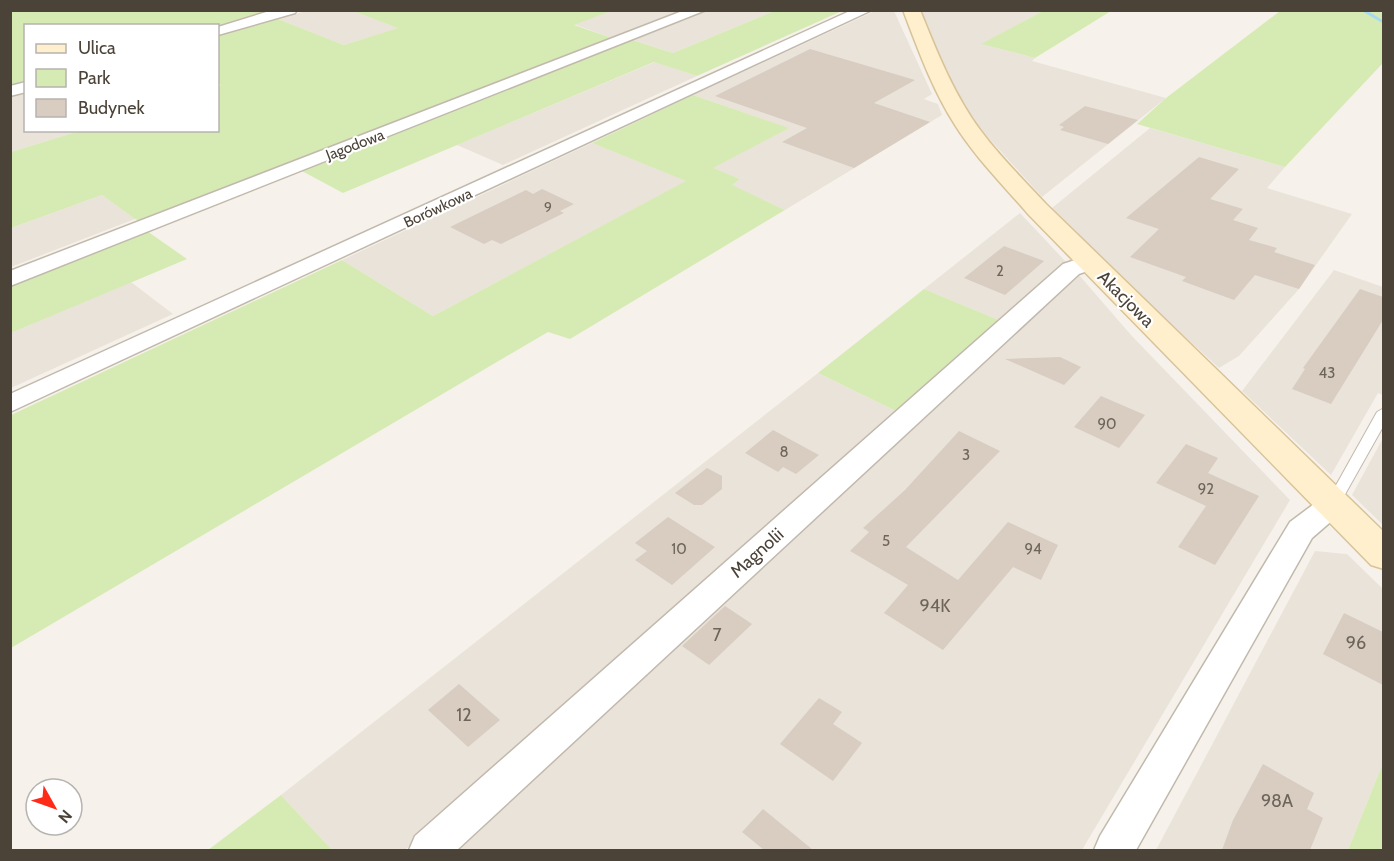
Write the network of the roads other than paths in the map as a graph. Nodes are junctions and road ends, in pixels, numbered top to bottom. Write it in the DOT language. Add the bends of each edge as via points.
graph roads {
  1 [pos="290,10"];
  2 [pos="699,10"];
  3 [pos="865,10"];
  4 [pos="911,10"];
  5 [pos="219,31"];
  6 [pos="1090,262"];
  7 [pos="10,279"];
  8 [pos="10,404"];
  9 [pos="1383,412"];
  10 [pos="1332,505"];
  11 [pos="1383,555"];
  12 [pos="429,850"];
  13 [pos="1114,850"];
  1 -- 5 [label="street"];
  2 -- 7 [label="street, Jagodowa"];
  3 -- 8 [label="street, Borówkowa"];
  4 -- 6 [label="street, Akacjowa" via="940,81 966,125 1037,209"];
  6 -- 10 [label="street, Akacjowa"];
  6 -- 12 [label="street, Magnolii" via="1071,269"];
  9 -- 10 [label="lane"];
  10 -- 11 [label="street, Akacjowa"];
  10 -- 13 [label="street" via="1301,530"];
}
